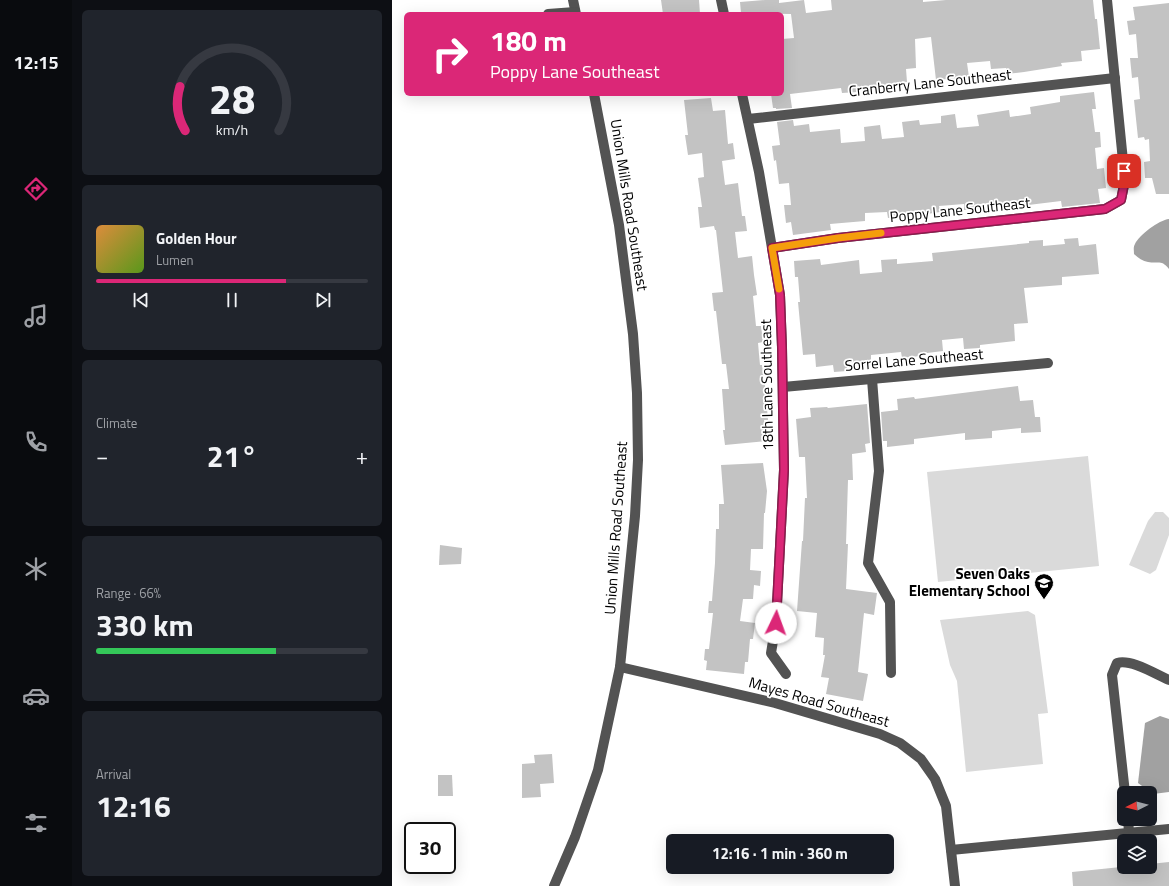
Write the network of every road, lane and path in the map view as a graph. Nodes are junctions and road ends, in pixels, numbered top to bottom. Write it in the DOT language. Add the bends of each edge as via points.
graph roads {
  1 [pos="573,0"];
  2 [pos="721,0"];
  3 [pos="1107,0"];
  4 [pos="576,12"];
  5 [pos="724,12"];
  6 [pos="1115,78"];
  7 [pos="594,96"];
  8 [pos="742,96"];
  9 [pos="748,119"];
  10 [pos="772,248"];
  11 [pos="1048,363"];
  12 [pos="872,379"];
  13 [pos="783,387"];
  14 [pos="620,667"];
  15 [pos="891,673"];
  16 [pos="786,674"];
  17 [pos="1169,680"];
  18 [pos="1124,786"];
  19 [pos="1129,826"];
  20 [pos="1169,828"];
  21 [pos="1129,832"];
  22 [pos="951,850"];
  23 [pos="554,886"];
  24 [pos="955,886"];
  1 -- 4 [label="street"];
  2 -- 5 [label="street"];
  3 -- 6 [label="street"];
  6 -- 9 [label="street, Cranberry Lane Southeast"];
  6 -- 10 [label="street, Poppy Lane Southeast" via="1124,185 1121,200 1105,209 838,238"];
  7 -- 14 [label="street, Union Mills Road Southeast" via="619,225 633,334 637,393 638,460 635,516"];
  8 -- 9 [label="street, 18th Lane Southeast"];
  9 -- 10 [label="street, 18th Lane Southeast"];
  10 -- 13 [label="street, 18th Lane Southeast" via="780,295"];
  11 -- 12 [label="street, Sorrel Lane Southeast"];
  12 -- 13 [label="street, Sorrel Lane Southeast"];
  12 -- 15 [label="street" via="879,471 868,563 890,602"];
  13 -- 16 [label="street, 18th Lane Southeast" via="784,470 776,623 771,653"];
  14 -- 22 [label="street, Mayes Road Southeast" via="775,703 880,734 900,743 921,759 935,779 946,806"];
  14 -- 23 [label="street, Union Mills Road Southeast" via="598,770"];
  17 -- 18 [label="street" via="1123,662 1117,663 1114,669 1112,675"];
  19 -- 21 [label="street"];
  20 -- 21 [label="street"];
  21 -- 22 [label="street"];
  22 -- 24 [label="street, Mayes Road Southeast"];
}
